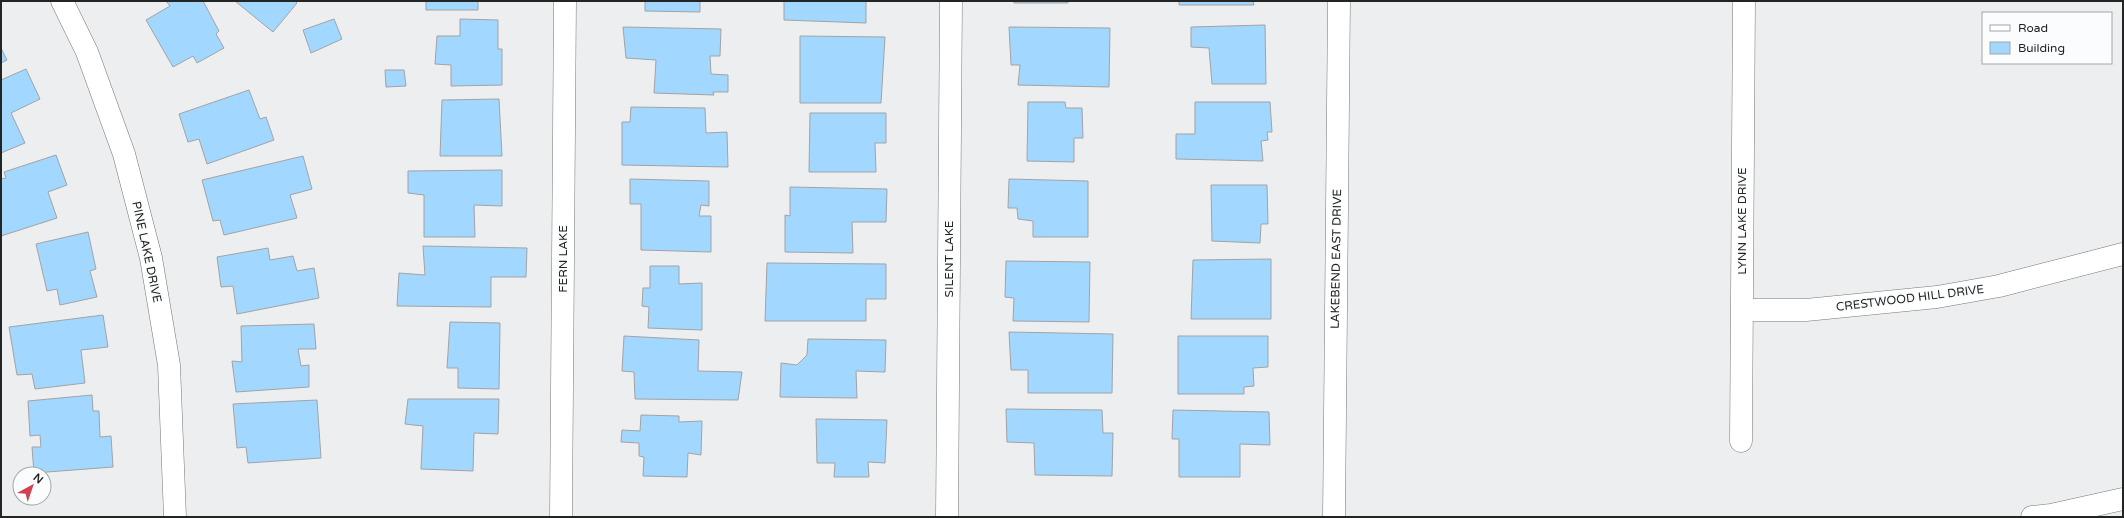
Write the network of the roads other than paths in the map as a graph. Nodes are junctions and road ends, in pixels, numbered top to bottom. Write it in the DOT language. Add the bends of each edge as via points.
graph roads {
  1 [pos="62,1"];
  2 [pos="564,1"];
  3 [pos="951,1"];
  4 [pos="1339,1"];
  5 [pos="1744,1"];
  6 [pos="2123,254"];
  7 [pos="1742,310"];
  8 [pos="1741,441"];
  9 [pos="2123,499"];
  10 [pos="175,517"];
  11 [pos="561,517"];
  12 [pos="947,517"];
  13 [pos="1334,517"];
  14 [pos="2032,517"];
  1 -- 10 [label="street, PINE LAKE DRIVE" via="87,52 124,154 151,258 169,365"];
  2 -- 11 [label="street, FERN LAKE"];
  3 -- 12 [label="street, SILENT LAKE"];
  4 -- 13 [label="street, LAKEBEND EAST DRIVE"];
  5 -- 7 [label="street, LYNN LAKE DRIVE"];
  6 -- 7 [label="street, CRESTWOOD HILL DRIVE" via="1999,286 1937,297 1806,310"];
  7 -- 8 [label="street, LYNN LAKE DRIVE"];
  9 -- 14 [label="street"];
}
